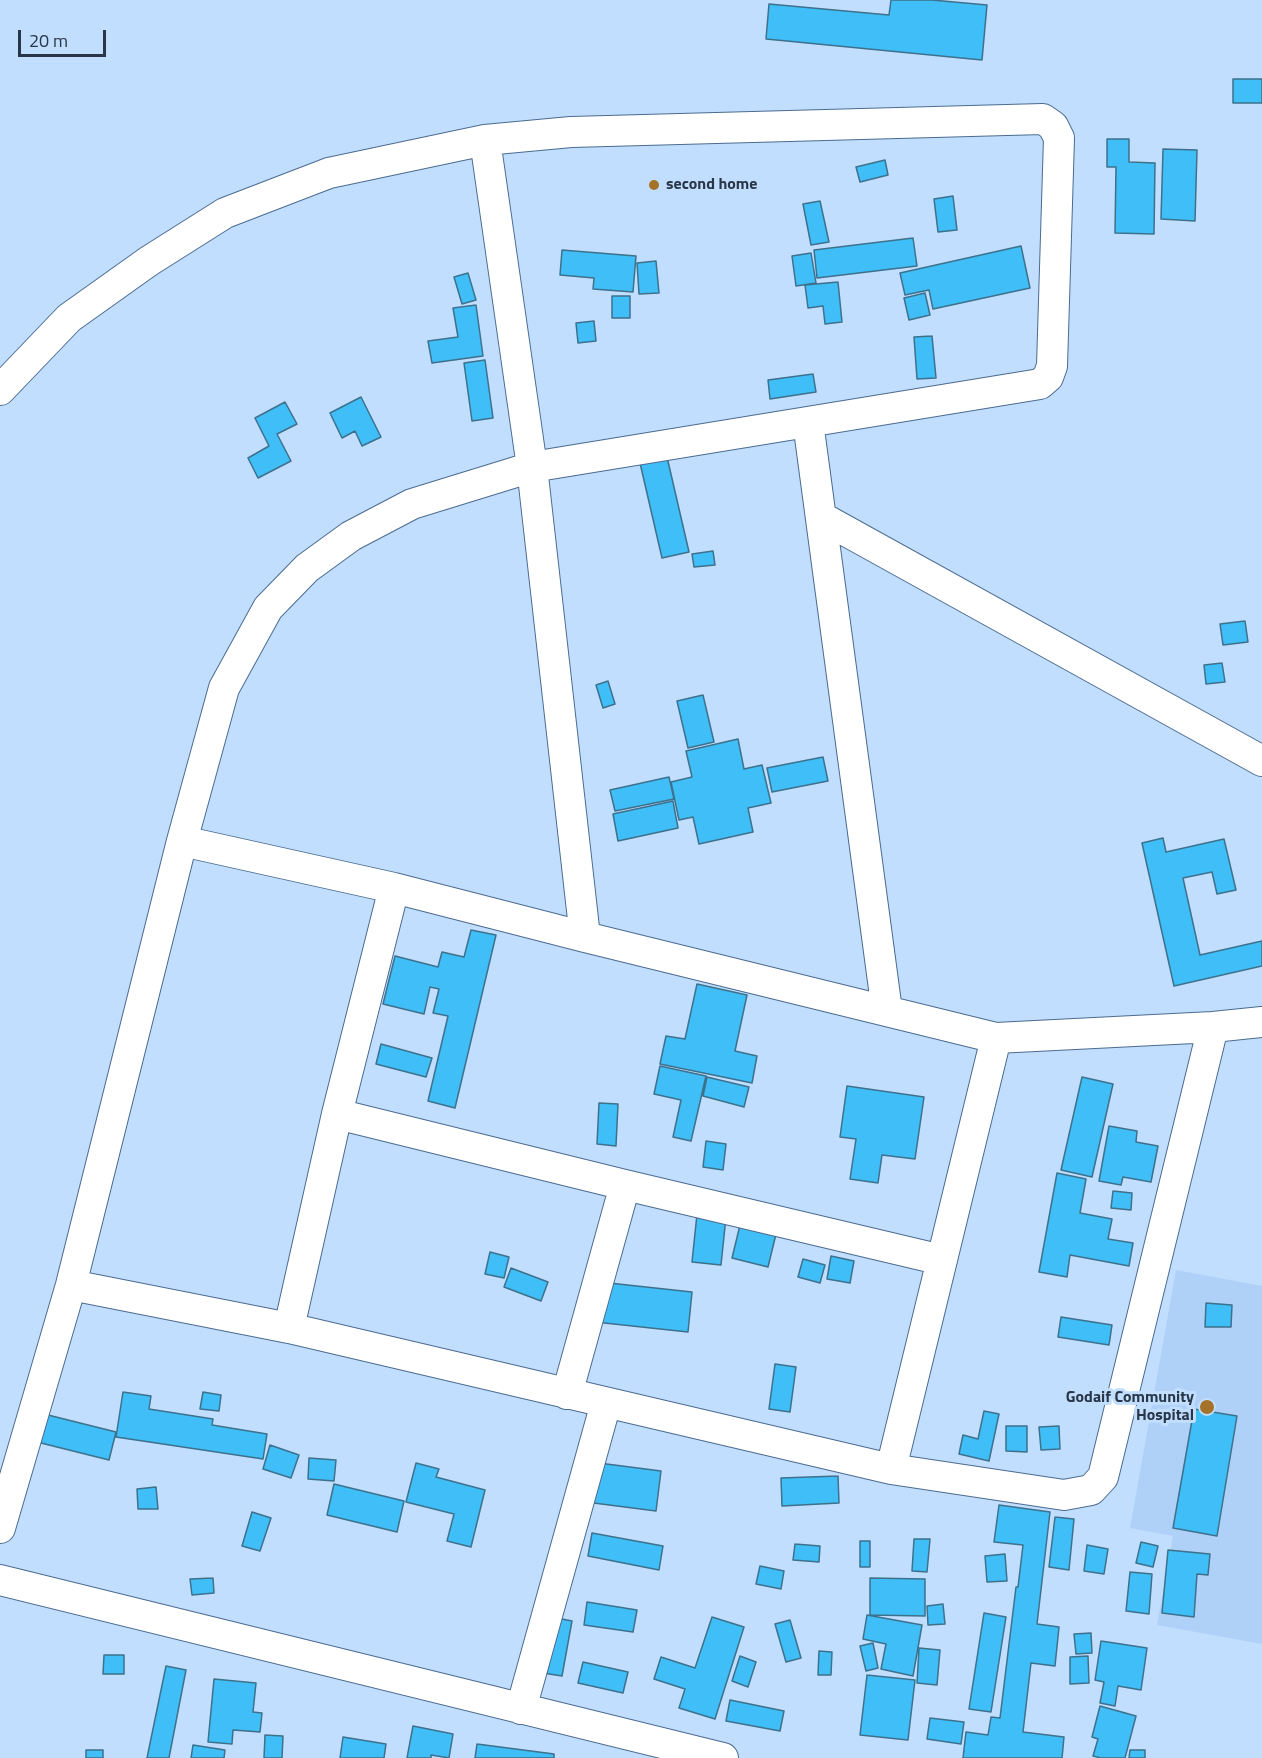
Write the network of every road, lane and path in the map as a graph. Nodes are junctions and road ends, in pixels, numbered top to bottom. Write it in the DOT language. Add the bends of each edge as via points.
graph roads {
  1 [pos="485,140"];
  2 [pos="0,390"];
  3 [pos="808,422"];
  4 [pos="532,466"];
  5 [pos="821,517"];
  6 [pos="1262,761"];
  7 [pos="182,841"];
  8 [pos="394,888"];
  9 [pos="585,937"];
  10 [pos="887,1011"];
  11 [pos="1262,1022"];
  12 [pos="1213,1027"];
  13 [pos="996,1038"];
  14 [pos="337,1114"];
  15 [pos="625,1185"];
  16 [pos="942,1260"];
  17 [pos="71,1285"];
  18 [pos="289,1328"];
  19 [pos="567,1394"];
  20 [pos="606,1403"];
  21 [pos="891,1469"];
  22 [pos="0,1528"];
  23 [pos="0,1580"];
  24 [pos="521,1709"];
  25 [pos="723,1758"];
  1 -- 2 [label="street" via="329,173 225,213 69,318"];
  1 -- 3 [label="street" via="571,132 1043,119 1053,126 1059,138 1052,366 1048,377 1040,384"];
  1 -- 4 [label="street"];
  3 -- 4 [label="street"];
  3 -- 5 [label="street"];
  4 -- 7 [label="street" via="412,504 351,536 307,568 268,608 224,688"];
  4 -- 9 [label="street"];
  5 -- 6 [label="street"];
  5 -- 10 [label="street"];
  7 -- 8 [label="street"];
  7 -- 17 [label="street"];
  8 -- 9 [label="street"];
  8 -- 14 [label="street"];
  9 -- 10 [label="street"];
  10 -- 13 [label="street"];
  11 -- 12 [label="street"];
  12 -- 13 [label="street"];
  12 -- 21 [label="street" via="1103,1477 1091,1490 1065,1496"];
  13 -- 16 [label="street"];
  14 -- 15 [label="street"];
  14 -- 18 [label="street"];
  15 -- 16 [label="street"];
  15 -- 19 [label="street"];
  16 -- 21 [label="street"];
  17 -- 18 [label="street"];
  17 -- 22 [label="street"];
  18 -- 19 [label="street"];
  19 -- 20 [label="street"];
  20 -- 21 [label="street"];
  20 -- 24 [label="street"];
  23 -- 24 [label="street"];
  24 -- 25 [label="street"];
}
